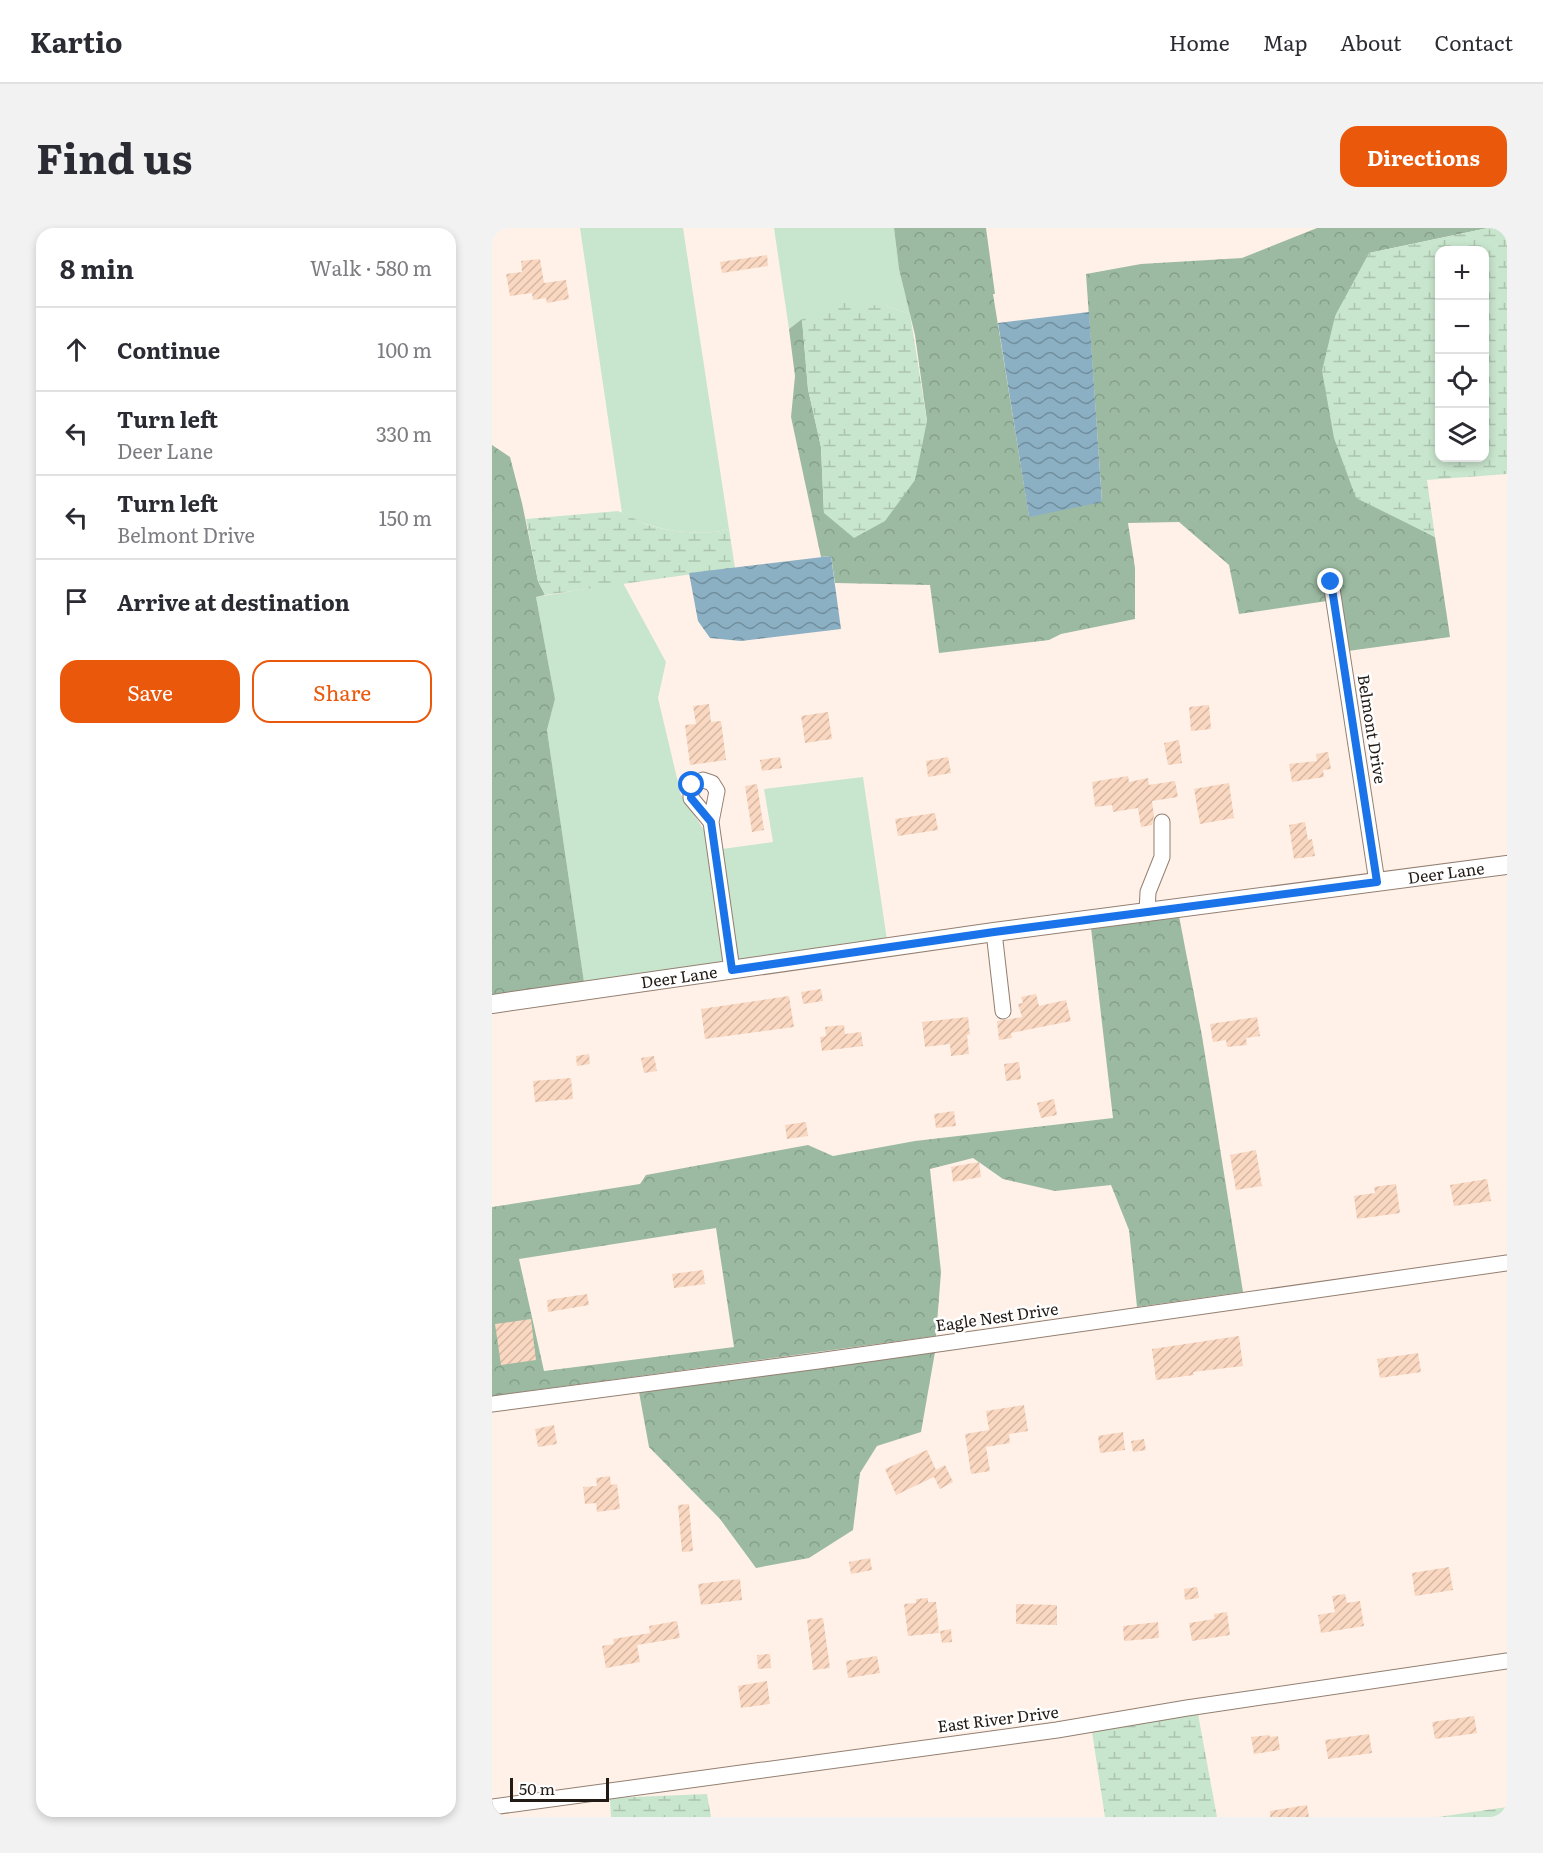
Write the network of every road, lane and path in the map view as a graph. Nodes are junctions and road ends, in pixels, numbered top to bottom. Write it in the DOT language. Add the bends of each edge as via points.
graph roads {
  1 [pos="1331,582"];
  2 [pos="711,822"];
  3 [pos="1162,822"];
  4 [pos="1507,865"];
  5 [pos="1377,882"];
  6 [pos="1147,912"];
  7 [pos="994,932"];
  8 [pos="732,970"];
  9 [pos="492,1004"];
  10 [pos="1003,1011"];
  11 [pos="1507,1263"];
  12 [pos="492,1404"];
  13 [pos="1507,1661"];
  14 [pos="492,1807"];
  1 -- 5 [label="street, Belmont Drive"];
  2 -- 8 [label="street"];
  3 -- 6 [label="street" via="1162,857 1148,892"];
  4 -- 5 [label="street, Deer Lane"];
  5 -- 6 [label="street, Deer Lane"];
  6 -- 7 [label="street, Deer Lane"];
  7 -- 8 [label="street, Deer Lane"];
  7 -- 10 [label="street"];
  8 -- 9 [label="street, Deer Lane"];
  11 -- 12 [label="street, Eagle Nest Drive"];
  13 -- 14 [label="street, East River Drive" via="1058,1730"];
}
